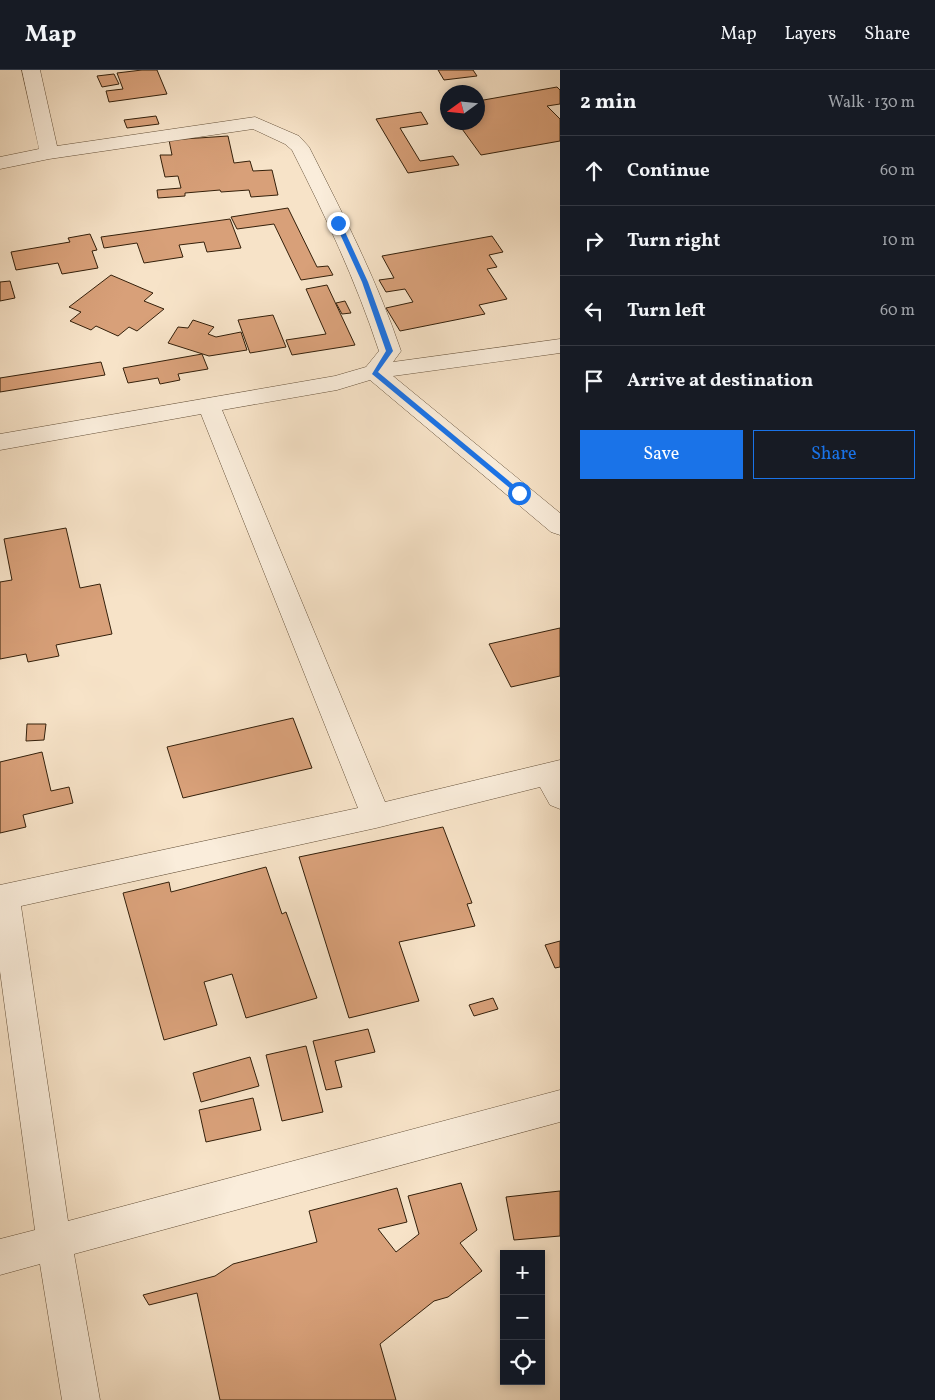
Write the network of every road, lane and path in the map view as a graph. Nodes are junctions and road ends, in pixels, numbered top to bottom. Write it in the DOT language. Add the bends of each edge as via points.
graph roads {
  1 [pos="31,70"];
  2 [pos="49,153"];
  3 [pos="0,163"];
  4 [pos="560,346"];
  5 [pos="374,372"];
  6 [pos="209,406"];
  7 [pos="0,442"];
  8 [pos="560,526"];
  9 [pos="556,781"];
  10 [pos="376,816"];
  11 [pos="2,898"];
  12 [pos="560,1106"];
  13 [pos="54,1242"];
  14 [pos="0,1257"];
  15 [pos="81,1400"];
  1 -- 2 [label="street"];
  2 -- 3 [label="street"];
  2 -- 5 [label="street" via="254,123 292,140 300,147 338,223 383,329 390,351"];
  4 -- 5 [label="street"];
  5 -- 6 [label="street" via="337,383"];
  5 -- 8 [label="street"];
  6 -- 7 [label="street"];
  6 -- 10 [label="street"];
  9 -- 10 [label="street"];
  10 -- 11 [label="street"];
  11 -- 13 [label="street"];
  12 -- 13 [label="street"];
  13 -- 14 [label="street"];
  13 -- 15 [label="street"];
}
